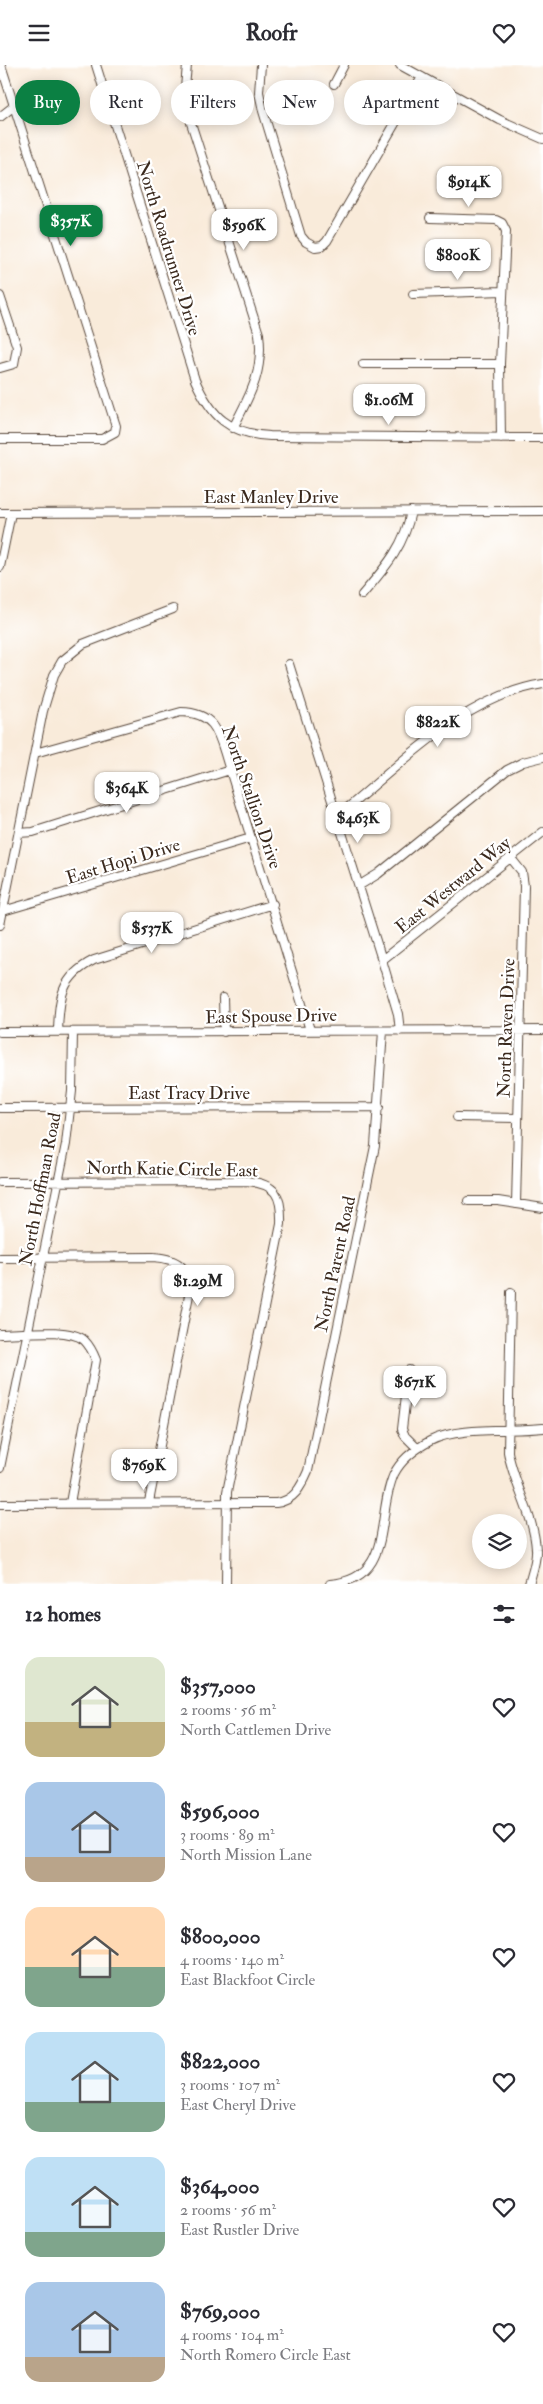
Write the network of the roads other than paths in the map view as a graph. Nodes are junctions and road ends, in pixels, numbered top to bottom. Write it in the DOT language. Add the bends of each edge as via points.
graph roads {
  1 [pos="1,65"];
  2 [pos="96,65"];
  3 [pos="187,65"];
  4 [pos="261,65"];
  5 [pos="344,65"];
  6 [pos="400,65"];
  7 [pos="422,77"];
  8 [pos="334,84"];
  9 [pos="14,106"];
  10 [pos="0,117"];
  11 [pos="543,139"];
  12 [pos="430,218"];
  13 [pos="503,291"];
  14 [pos="413,294"];
  15 [pos="0,296"];
  16 [pos="362,364"];
  17 [pos="500,364"];
  18 [pos="0,368"];
  19 [pos="233,428"];
  20 [pos="501,438"];
  21 [pos="543,438"];
  22 [pos="0,439"];
  23 [pos="411,511"];
  24 [pos="543,511"];
  25 [pos="0,513"];
  26 [pos="12,513"];
  27 [pos="0,567"];
  28 [pos="362,595"];
  29 [pos="173,609"];
  30 [pos="290,664"];
  31 [pos="543,684"];
  32 [pos="35,753"];
  33 [pos="543,757"];
  34 [pos="230,770"];
  35 [pos="338,816"];
  36 [pos="543,832"];
  37 [pos="18,833"];
  38 [pos="251,838"];
  39 [pos="510,857"];
  40 [pos="360,885"];
  41 [pos="273,904"];
  42 [pos="2,911"];
  43 [pos="0,925"];
  44 [pos="382,960"];
  45 [pos="223,999"];
  46 [pos="310,1030"];
  47 [pos="543,1030"];
  48 [pos="383,1031"];
  49 [pos="400,1031"];
  50 [pos="522,1031"];
  51 [pos="0,1032"];
  52 [pos="58,1032"];
  53 [pos="73,1032"];
  54 [pos="224,1032"];
  55 [pos="379,1107"];
  56 [pos="0,1108"];
  57 [pos="71,1108"];
  58 [pos="457,1117"];
  59 [pos="518,1118"];
  60 [pos="57,1181"];
  61 [pos="0,1182"];
  62 [pos="468,1201"];
  63 [pos="516,1204"];
  64 [pos="543,1208"];
  65 [pos="0,1258"];
  66 [pos="43,1258"];
  67 [pos="511,1292"];
  68 [pos="0,1334"];
  69 [pos="26,1334"];
  70 [pos="409,1370"];
  71 [pos="543,1428"];
  72 [pos="509,1430"];
  73 [pos="418,1448"];
  74 [pos="0,1468"];
  75 [pos="148,1502"];
  76 [pos="70,1503"];
  77 [pos="226,1503"];
  78 [pos="0,1504"];
  79 [pos="226,1584"];
  80 [pos="330,1584"];
  81 [pos="529,1584"];
  1 -- 9 [label="street"];
  2 -- 19 [label="street, North Roadrunner Drive" via="195,380 208,406"];
  3 -- 19 [label="street" via="186,87 191,123 259,334 262,353 257,377"];
  4 -- 7 [label="street" via="262,111 301,236 315,247 327,241"];
  5 -- 8 [label="street"];
  6 -- 7 [label="street"];
  7 -- 11 [label="street" via="500,120"];
  9 -- 10 [label="street"];
  9 -- 22 [label="street" via="115,419 115,433 102,439"];
  12 -- 13 [label="street" via="496,220 502,223 506,231"];
  13 -- 14 [label="street"];
  13 -- 17 [label="street"];
  15 -- 18 [label="street" via="17,347 14,364"];
  16 -- 17 [label="street"];
  17 -- 20 [label="street"];
  19 -- 20 [label="street" via="250,435 270,437"];
  20 -- 21 [label="street"];
  23 -- 24 [label="street, East Manley Drive"];
  23 -- 26 [label="street, East Manley Drive"];
  23 -- 28 [label="street" via="398,549"];
  25 -- 26 [label="street, East Manley Drive"];
  26 -- 27 [label="street"];
  29 -- 32 [label="street" via="97,637 62,661 48,693"];
  30 -- 35 [label="street"];
  31 -- 35 [label="street" via="506,693 484,703 423,745"];
  32 -- 34 [label="street, North Stallion Drive" via="181,712 196,712 207,717 216,728"];
  32 -- 37 [label="street"];
  33 -- 40 [label="street" via="507,770"];
  34 -- 37 [label="street" via="32,832"];
  34 -- 38 [label="street, North Stallion Drive"];
  35 -- 40 [label="street"];
  36 -- 39 [label="street, East Westward Way"];
  37 -- 42 [label="street"];
  38 -- 41 [label="street, North Stallion Drive"];
  38 -- 42 [label="street, East Hopi Drive"];
  39 -- 44 [label="street, East Westward Way"];
  39 -- 50 [label="street, North Raven Drive" via="522,872 524,886"];
  40 -- 44 [label="street"];
  41 -- 46 [label="street, North Stallion Drive"];
  41 -- 52 [label="street" via="94,960 81,967 72,974 63,989"];
  42 -- 43 [label="street"];
  44 -- 49 [label="street"];
  45 -- 54 [label="street"];
  46 -- 48 [label="street, East Spouse Drive"];
  46 -- 54 [label="street, East Spouse Drive"];
  47 -- 50 [label="street, East Spouse Drive"];
  48 -- 49 [label="street, East Spouse Drive"];
  48 -- 55 [label="street, North Parent Road"];
  49 -- 50 [label="street, East Spouse Drive"];
  50 -- 59 [label="street, North Raven Drive"];
  51 -- 52 [label="street, East Spouse Drive"];
  52 -- 53 [label="street, East Spouse Drive"];
  53 -- 54 [label="street, East Spouse Drive"];
  53 -- 57 [label="street, North Hoffman Road"];
  55 -- 57 [label="street, East Tracy Drive"];
  55 -- 77 [label="street, North Parent Road" via="375,1146 308,1471 302,1485 286,1502"];
  56 -- 57 [label="street, East Tracy Drive"];
  57 -- 60 [label="street, North Hoffman Road"];
  58 -- 59 [label="street"];
  59 -- 63 [label="street, North Raven Drive"];
  60 -- 61 [label="street, North Katie Circle East"];
  60 -- 66 [label="street, North Hoffman Road"];
  60 -- 77 [label="street, North Katie Circle East" via="247,1181 266,1185 279,1198 282,1224"];
  62 -- 63 [label="street"];
  63 -- 64 [label="street"];
  65 -- 66 [label="street"];
  66 -- 69 [label="street, North Hoffman Road"];
  66 -- 75 [label="street" via="165,1258 185,1270 189,1295"];
  67 -- 72 [label="street"];
  68 -- 69 [label="street"];
  69 -- 74 [label="street, North Hoffman Road"];
  69 -- 76 [label="street" via="50,1333 83,1339 96,1360"];
  70 -- 73 [label="street" via="402,1429"];
  71 -- 72 [label="street"];
  72 -- 73 [label="street" via="454,1434 432,1439"];
  72 -- 81 [label="street" via="508,1452 512,1473 534,1532 536,1551"];
  73 -- 80 [label="street" via="395,1472 374,1559 365,1572"];
  75 -- 76 [label="street"];
  75 -- 77 [label="street"];
  76 -- 78 [label="street"];
  77 -- 79 [label="street, North Katie Circle East"];
}
